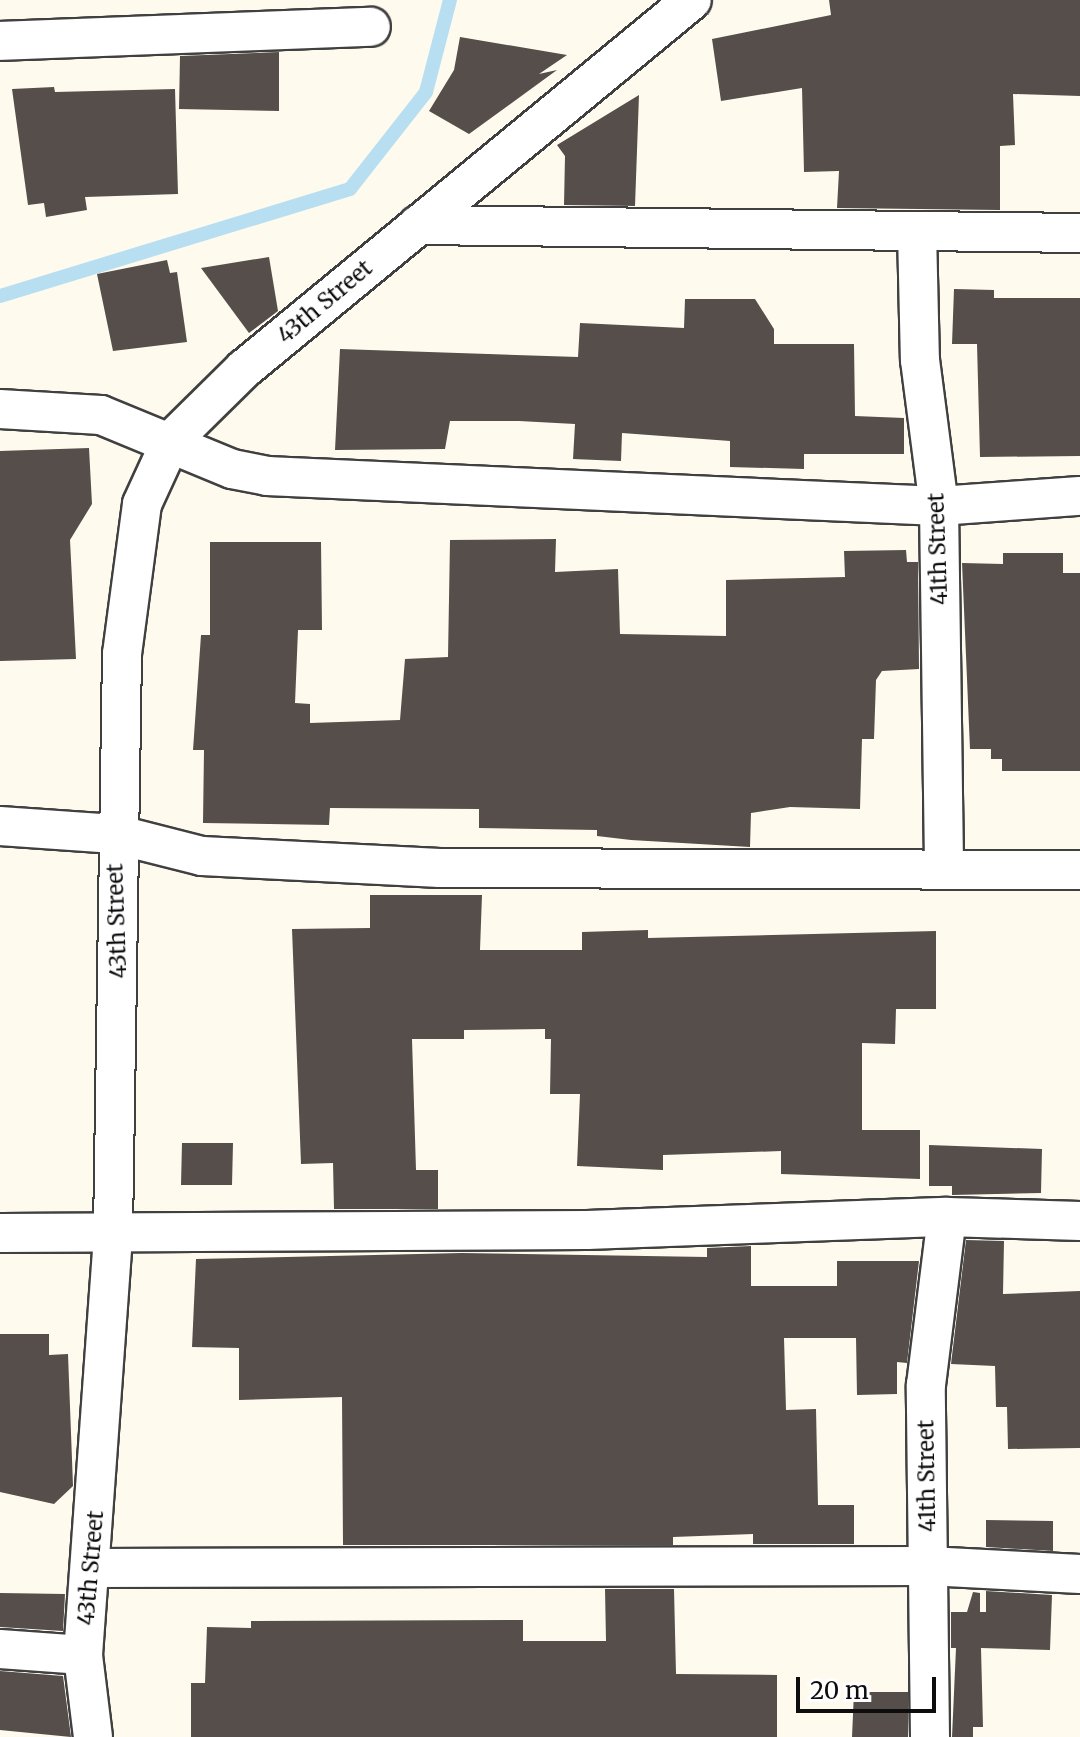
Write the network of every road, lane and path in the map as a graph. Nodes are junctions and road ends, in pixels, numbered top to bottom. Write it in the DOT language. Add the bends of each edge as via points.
graph roads {
  1 [pos="692,0"];
  2 [pos="371,27"];
  3 [pos="0,41"];
  4 [pos="418,225"];
  5 [pos="917,231"];
  6 [pos="1080,233"];
  7 [pos="0,409"];
  8 [pos="171,441"];
  9 [pos="1080,496"];
  10 [pos="939,506"];
  11 [pos="0,826"];
  12 [pos="115,834"];
  13 [pos="944,869"];
  14 [pos="1080,870"];
  15 [pos="947,1217"];
  16 [pos="1080,1221"];
  17 [pos="113,1232"];
  18 [pos="0,1233"];
  19 [pos="928,1566"];
  20 [pos="92,1568"];
  21 [pos="1080,1574"];
  22 [pos="0,1649"];
  23 [pos="83,1655"];
  24 [pos="93,1737"];
  25 [pos="930,1737"];
  1 -- 4 [label="street, 43th Street"];
  2 -- 3 [label="street"];
  4 -- 5 [label="street"];
  4 -- 8 [label="street, 43th Street" via="244,369"];
  5 -- 6 [label="street"];
  5 -- 10 [label="street, 41th Street" via="920,360"];
  7 -- 8 [label="street" via="101,415"];
  8 -- 10 [label="street" via="232,469 267,476"];
  8 -- 12 [label="street, 43th Street" via="142,504 122,654"];
  9 -- 10 [label="street"];
  10 -- 13 [label="street, 41th Street"];
  11 -- 12 [label="street"];
  12 -- 13 [label="street" via="202,856 424,868"];
  12 -- 17 [label="street, 43th Street" via="121,1022"];
  13 -- 14 [label="street"];
  15 -- 16 [label="street"];
  15 -- 17 [label="street" via="587,1230"];
  15 -- 19 [label="street, 41th Street" via="926,1385"];
  17 -- 18 [label="street"];
  17 -- 20 [label="street, 43th Street"];
  19 -- 20 [label="street"];
  19 -- 21 [label="street"];
  19 -- 25 [label="street, 41th Street"];
  20 -- 23 [label="street, 43th Street"];
  22 -- 23 [label="street"];
  23 -- 24 [label="street, 43th Street"];
}
